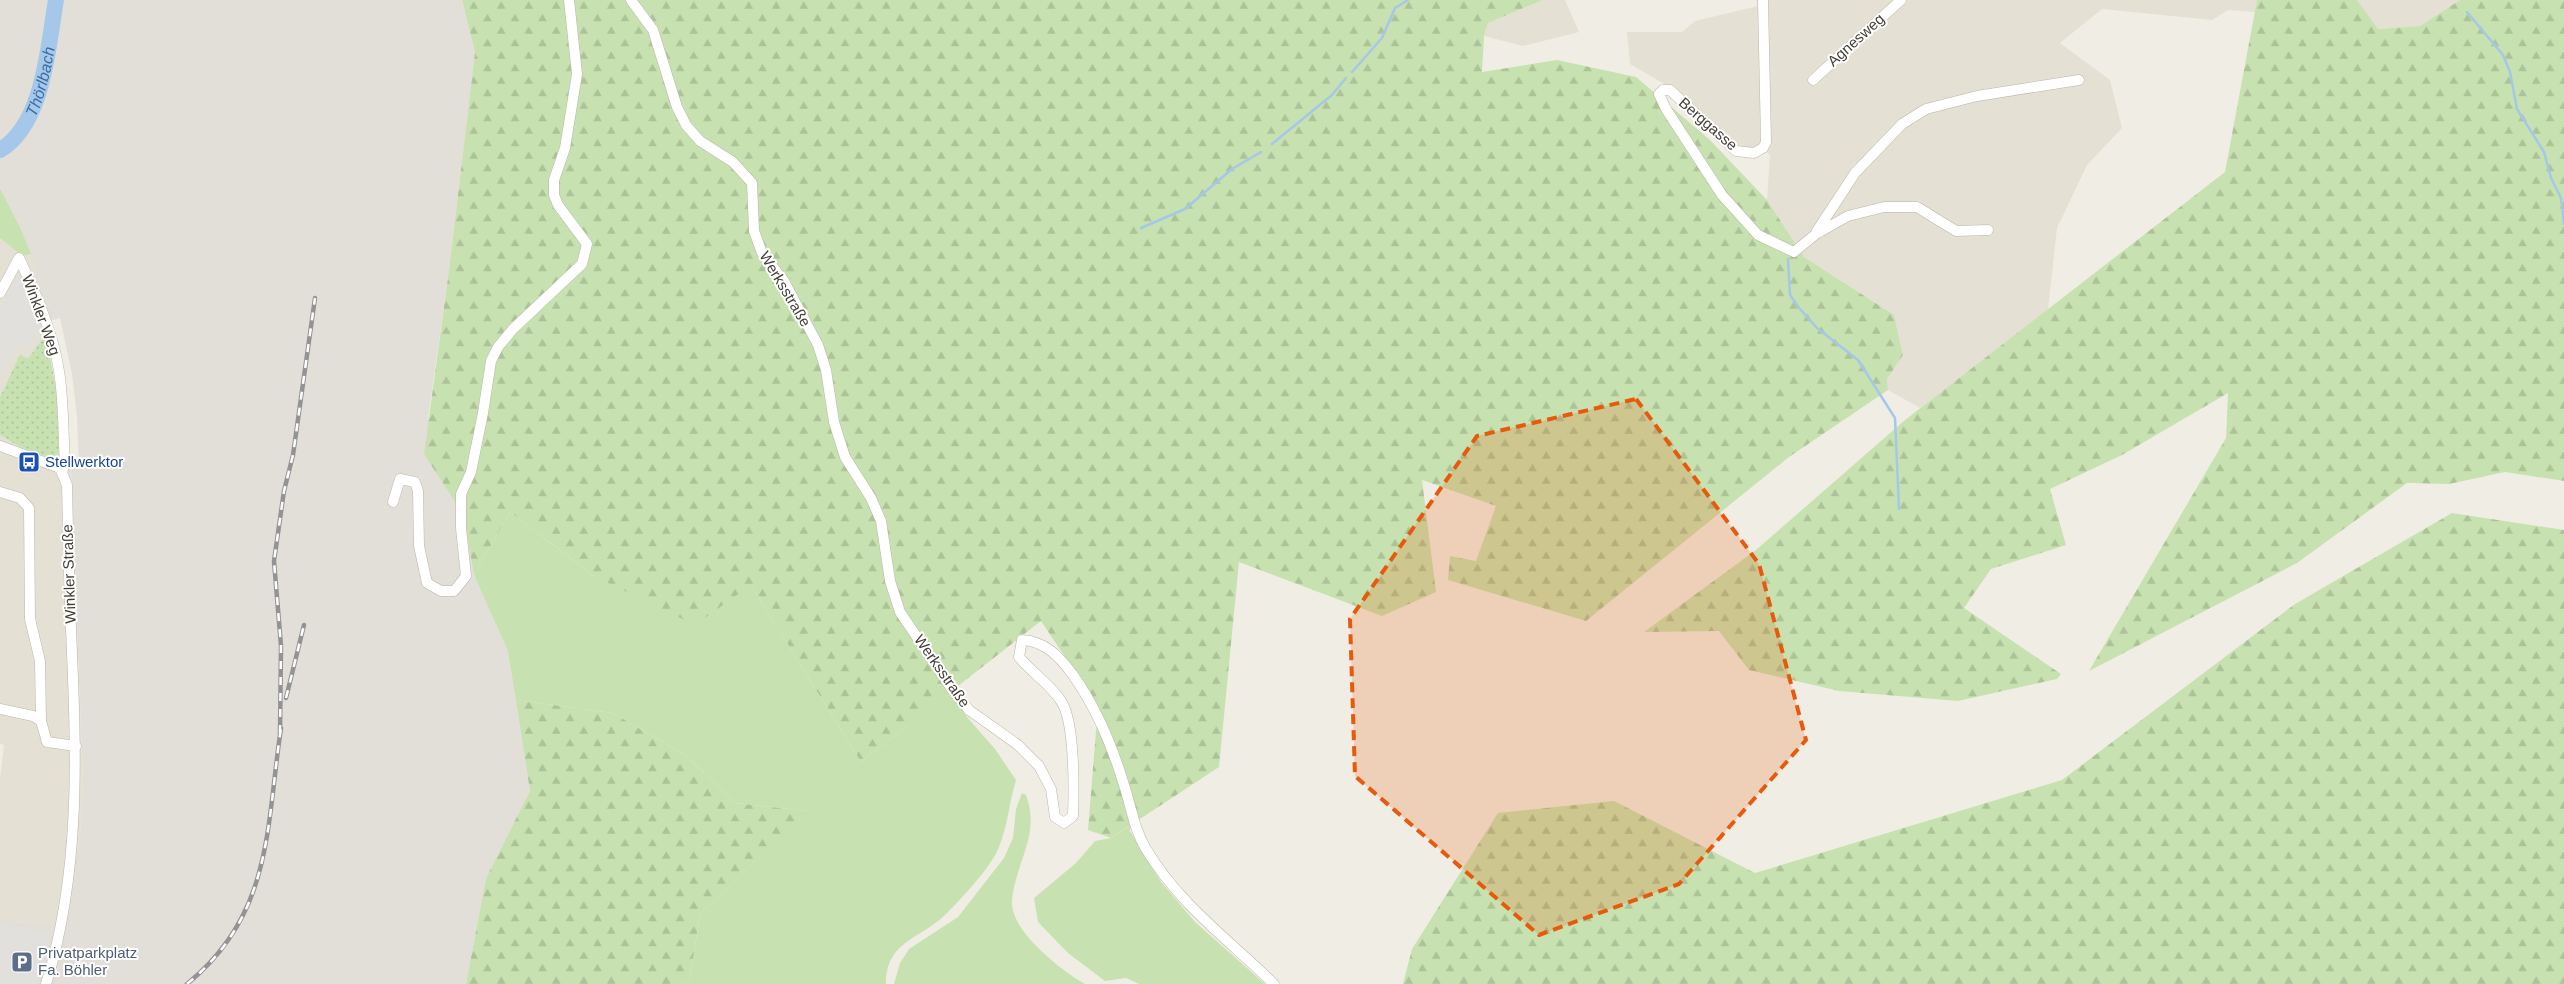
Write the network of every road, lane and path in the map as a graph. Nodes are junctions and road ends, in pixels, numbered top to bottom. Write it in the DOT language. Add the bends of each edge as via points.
graph roads {
  1 [pos="570,0"];
  2 [pos="630,0"];
  3 [pos="1900,0"];
  4 [pos="1766,1"];
  5 [pos="1812,80"];
  6 [pos="2079,80"];
  7 [pos="1988,230"];
  8 [pos="1816,234"];
  9 [pos="0,293"];
  10 [pos="0,446"];
  11 [pos="62,472"];
  12 [pos="0,492"];
  13 [pos="393,502"];
  14 [pos="0,709"];
  15 [pos="41,721"];
  16 [pos="76,746"];
  17 [pos="46,984"];
  18 [pos="1274,984"];
  1 -- 13 [label="street" via="577,74 564,148 554,180 554,195 587,244 585,255 582,264 513,329 491,361 471,472 462,494 461,528 466,576 454,591 441,592 427,582 420,546 418,491 414,482 400,479"];
  2 -- 18 [label="street, Werksstraße" via="652,30 686,126 700,141 733,162 752,183 754,231 762,253 784,281 818,345 845,457 871,498 881,521 890,581 900,612 969,710 1018,745 1039,766 1051,789 1055,817 1064,823 1073,816 1070,728 1063,703 1019,657 1022,640 1036,641 1062,661 1082,687 1103,724 1146,848 1180,896"];
  3 -- 5 [label="street, Agnesweg"];
  4 -- 8 [label="street, Berggasse" via="1762,25 1764,148 1754,153 1736,151 1670,90 1659,94 1722,195 1758,234 1794,252"];
  6 -- 8 [label="street, Berggasse" via="1977,96 1926,109 1902,124 1856,173"];
  7 -- 8 [label="street, Berggasse" via="1956,231 1917,207 1884,206 1848,216"];
  9 -- 11 [label="street, Winkler Weg" via="19,258 51,337 60,372 65,464"];
  10 -- 11 [label="street"];
  11 -- 16 [label="street, Winkler Straße" via="67,485"];
  12 -- 15 [label="street" via="20,498 29,508 30,619 40,661"];
  14 -- 15 [label="street" via="33,716"];
  15 -- 16 [label="street" via="47,742"];
  16 -- 17 [label="street, Winkler Straße" via="74,830 64,909"];
}
